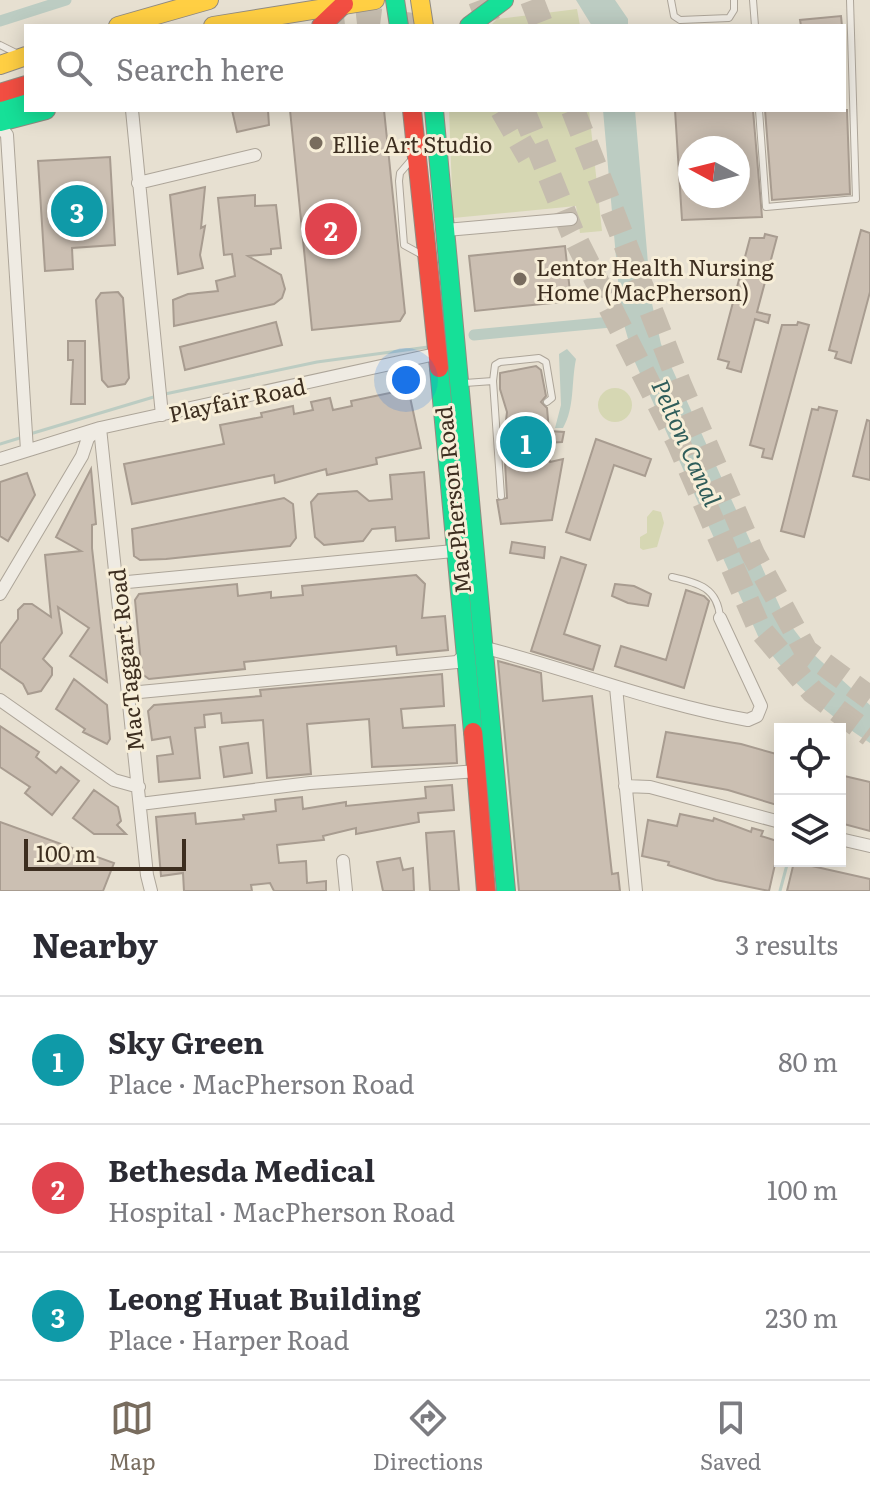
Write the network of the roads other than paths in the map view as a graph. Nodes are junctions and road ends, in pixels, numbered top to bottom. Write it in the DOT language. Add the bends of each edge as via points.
graph roads {
  1 [pos="209,0"];
  2 [pos="375,0"];
  3 [pos="395,0"];
  4 [pos="420,0"];
  5 [pos="504,0"];
  6 [pos="671,0"];
  7 [pos="734,0"];
  8 [pos="753,0"];
  9 [pos="850,0"];
  10 [pos="344,4"];
  11 [pos="125,24"];
  12 [pos="225,24"];
  13 [pos="323,24"];
  14 [pos="399,24"];
  15 [pos="424,24"];
  16 [pos="472,24"];
  17 [pos="755,24"];
  18 [pos="0,45"];
  19 [pos="24,57"];
  20 [pos="24,57"];
  21 [pos="0,65"];
  22 [pos="24,86"];
  23 [pos="0,93"];
  24 [pos="24,102"];
  25 [pos="0,108"];
  26 [pos="39,112"];
  27 [pos="132,112"];
  28 [pos="412,112"];
  29 [pos="434,112"];
  30 [pos="759,112"];
  31 [pos="0,124"];
  32 [pos="255,155"];
  33 [pos="5,180"];
  34 [pos="138,183"];
  35 [pos="571,219"];
  36 [pos="446,230"];
  37 [pos="455,322"];
  38 [pos="438,355"];
  39 [pos="493,381"];
  40 [pos="461,383"];
  41 [pos="161,402"];
  42 [pos="547,402"];
  43 [pos="100,428"];
  44 [pos="102,445"];
  45 [pos="27,446"];
  46 [pos="82,456"];
  47 [pos="0,459"];
  48 [pos="501,496"];
  49 [pos="466,550"];
  50 [pos="672,577"];
  51 [pos="117,583"];
  52 [pos="0,594"];
  53 [pos="720,618"];
  54 [pos="486,651"];
  55 [pos="467,653"];
  56 [pos="611,686"];
  57 [pos="129,693"];
  58 [pos="0,700"];
  59 [pos="478,771"];
  60 [pos="625,786"];
  61 [pos="139,787"];
  62 [pos="140,804"];
  63 [pos="774,820"];
  64 [pos="846,840"];
  65 [pos="870,846"];
  66 [pos="343,861"];
  67 [pos="151,891"];
  68 [pos="346,891"];
  69 [pos="486,891"];
  70 [pos="506,891"];
  71 [pos="636,891"];
  1 -- 11 [label="main road"];
  2 -- 10 [label="main road"];
  3 -- 14 [label="main road"];
  4 -- 15 [label="main road"];
  5 -- 16 [label="main road"];
  6 -- 7 [label="lane" via="680,20 729,18"];
  8 -- 17 [label="lane"];
  9 -- 30 [label="lane" via="856,199 766,207"];
  10 -- 12 [label="main road"];
  10 -- 13 [label="main road"];
  18 -- 19 [label="lane"];
  20 -- 21 [label="main road"];
  22 -- 23 [label="main road"];
  24 -- 25 [label="main road"];
  26 -- 31 [label="main road"];
  27 -- 34 [label="street"];
  28 -- 38 [label="main road, MacPherson Road"];
  29 -- 36 [label="main road, MacPherson Road"];
  31 -- 33 [label="street" via="7,135"];
  32 -- 34 [label="street"];
  33 -- 45 [label="street"];
  34 -- 41 [label="street"];
  35 -- 36 [label="street"];
  36 -- 37 [label="main road, MacPherson Road"];
  37 -- 38 [label="street"];
  37 -- 40 [label="main road, MacPherson Road"];
  38 -- 41 [label="street, Playfair Road"];
  38 -- 49 [label="main road, MacPherson Road"];
  39 -- 40 [label="lane"];
  39 -- 42 [label="lane" via="500,362 539,358 546,362 552,398"];
  39 -- 48 [label="lane"];
  40 -- 49 [label="main road, MacPherson Road"];
  41 -- 43 [label="street, Playfair Road"];
  43 -- 44 [label="street, MacTaggart Road"];
  43 -- 45 [label="street, Playfair Road"];
  43 -- 46 [label="street" via="88,438"];
  44 -- 46 [label="street"];
  44 -- 51 [label="street, MacTaggart Road"];
  45 -- 47 [label="street, Playfair Road"];
  46 -- 52 [label="street"];
  49 -- 51 [label="street"];
  49 -- 54 [label="main road, MacPherson Road"];
  49 -- 55 [label="main road, MacPherson Road"];
  50 -- 53 [label="lane" via="703,585 717,598"];
  51 -- 57 [label="street, MacTaggart Road"];
  53 -- 56 [label="street" via="761,706 757,716 748,720 694,711"];
  54 -- 56 [label="street"];
  54 -- 70 [label="main road, MacPherson Road"];
  55 -- 57 [label="street" via="457,662"];
  55 -- 59 [label="main road, MacPherson Road"];
  56 -- 60 [label="street"];
  57 -- 61 [label="street, MacTaggart Road"];
  58 -- 61 [label="street" via="114,780"];
  59 -- 62 [label="street" via="310,783"];
  59 -- 69 [label="main road, MacPherson Road"];
  60 -- 63 [label="street" via="650,787"];
  60 -- 71 [label="street"];
  61 -- 62 [label="street, MacTaggart Road"];
  62 -- 67 [label="street, MacTaggart Road"];
  64 -- 65 [label="street"];
  66 -- 68 [label="street"];
}
